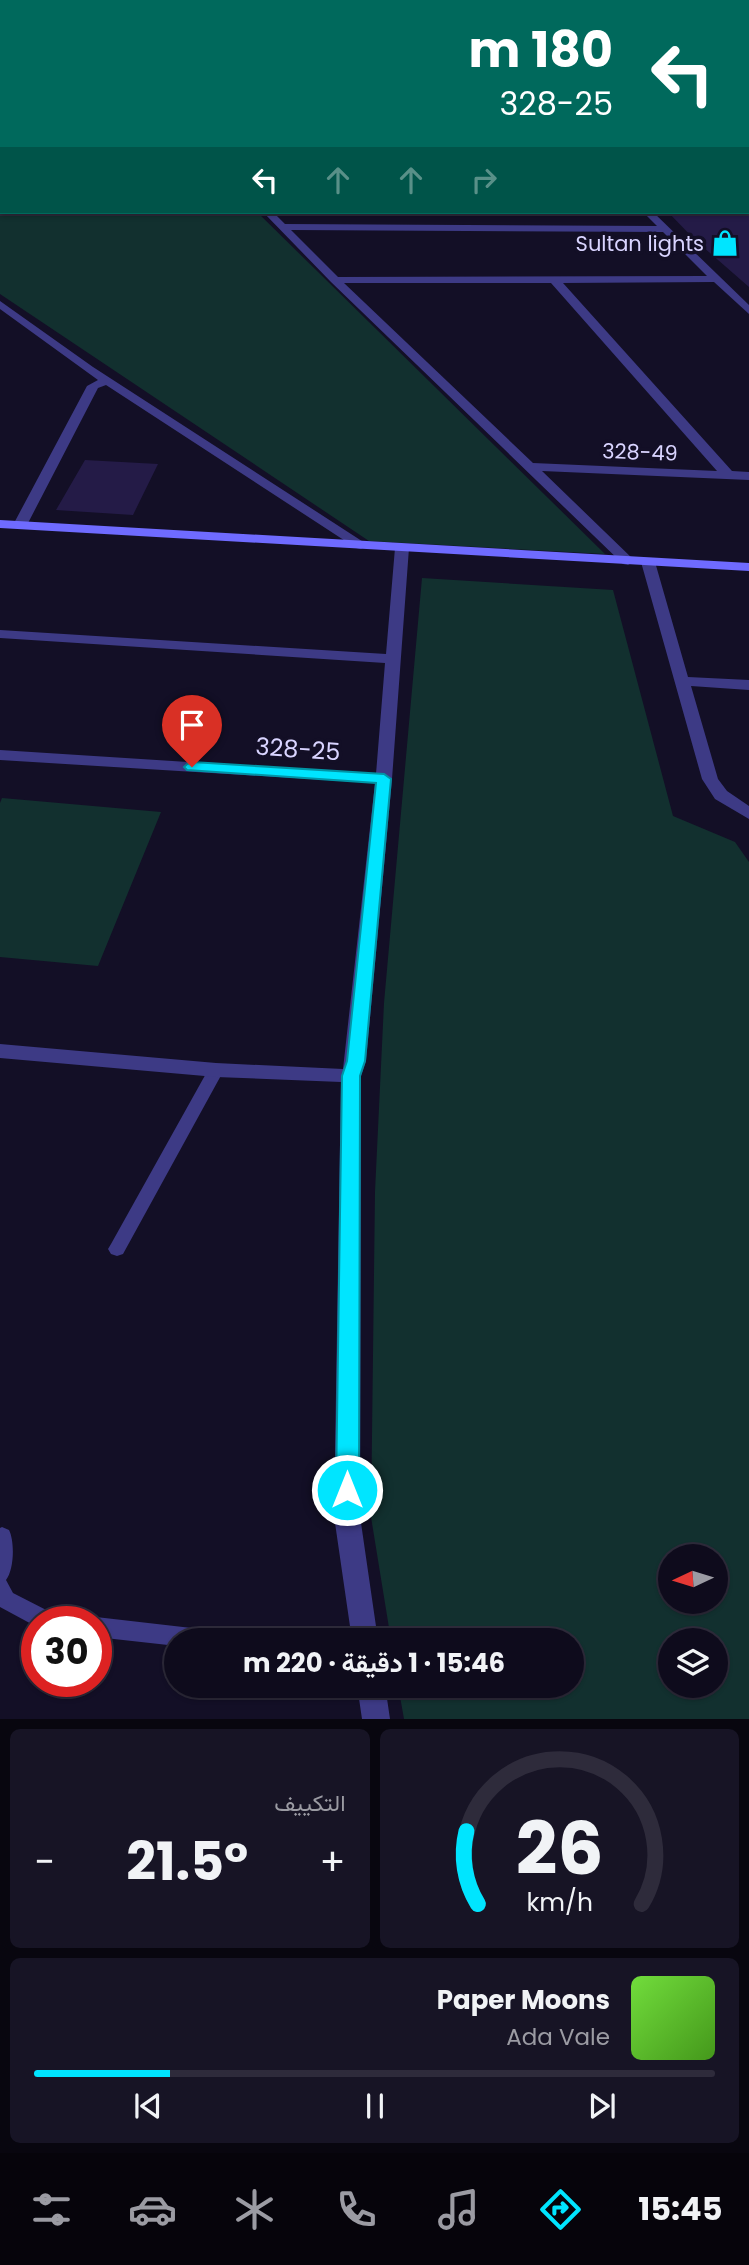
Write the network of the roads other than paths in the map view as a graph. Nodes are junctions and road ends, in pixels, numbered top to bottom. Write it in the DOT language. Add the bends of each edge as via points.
graph roads {
  1 [pos="270,214"];
  2 [pos="650,214"];
  3 [pos="282,227"];
  4 [pos="663,229"];
  5 [pos="554,279"];
  6 [pos="715,279"];
  7 [pos="335,280"];
  8 [pos="0,304"];
  9 [pos="749,311"];
  10 [pos="109,380"];
  11 [pos="530,467"];
  12 [pos="729,475"];
  13 [pos="749,476"];
  14 [pos="0,524"];
  15 [pos="19,525"];
  16 [pos="360,545"];
  17 [pos="402,548"];
  18 [pos="628,561"];
  19 [pos="648,562"];
  20 [pos="749,567"];
  21 [pos="0,634"];
  22 [pos="393,659"];
  23 [pos="682,681"];
  24 [pos="749,685"];
  25 [pos="0,755"];
  26 [pos="384,779"];
  27 [pos="749,814"];
  28 [pos="0,1051"];
  29 [pos="216,1070"];
  30 [pos="351,1076"];
  31 [pos="117,1249"];
  32 [pos="2,1536"];
  33 [pos="0,1573"];
  34 [pos="0,1587"];
  35 [pos="21,1608"];
  36 [pos="363,1628"];
  37 [pos="112,1630"];
  38 [pos="164,1635"];
  39 [pos="373,1698"];
  40 [pos="376,1719"];
  1 -- 3 [label="street"];
  2 -- 4 [label="street"];
  3 -- 4 [label="street"];
  3 -- 7 [label="street"];
  4 -- 6 [label="street"];
  5 -- 6 [label="street"];
  5 -- 7 [label="street"];
  5 -- 12 [label="street"];
  6 -- 9 [label="street"];
  7 -- 11 [label="street"];
  8 -- 10 [label="street"];
  10 -- 15 [label="street" via="93,386"];
  10 -- 16 [label="street"];
  11 -- 12 [label="street, 328-49"];
  11 -- 18 [label="street"];
  12 -- 13 [label="street, 328-49"];
  14 -- 15 [label="street"];
  15 -- 16 [label="street"];
  16 -- 17 [label="street"];
  17 -- 18 [label="street"];
  17 -- 22 [label="street"];
  18 -- 19 [label="street"];
  19 -- 20 [label="street"];
  19 -- 23 [label="street"];
  21 -- 22 [label="street"];
  22 -- 26 [label="street"];
  23 -- 24 [label="street"];
  23 -- 27 [label="street" via="710,779 722,795"];
  25 -- 26 [label="street, 328-25"];
  26 -- 30 [label="street"];
  28 -- 29 [label="street"];
  29 -- 30 [label="street"];
  29 -- 31 [label="lane"];
  30 -- 36 [label="street" via="347,1516"];
  32 -- 33 [label="lane"];
  34 -- 35 [label="lane" via="6,1600"];
  37 -- 38 [label="lane"];
  39 -- 40 [label="street"];
}
